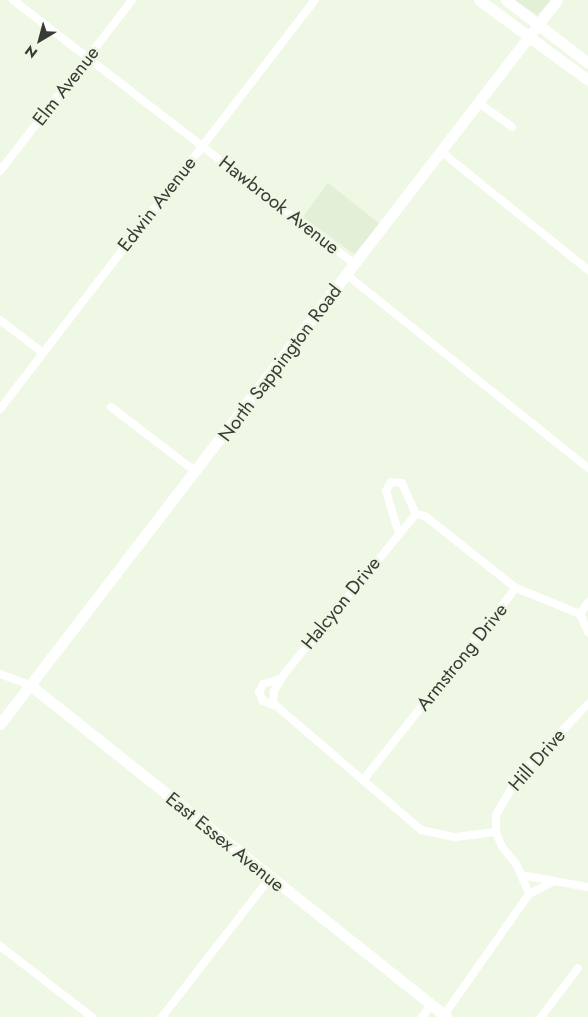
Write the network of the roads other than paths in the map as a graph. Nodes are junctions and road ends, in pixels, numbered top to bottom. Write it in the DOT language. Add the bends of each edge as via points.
graph roads {
  1 [pos="13,0"];
  2 [pos="132,0"];
  3 [pos="315,0"];
  4 [pos="479,0"];
  5 [pos="506,0"];
  6 [pos="557,0"];
  7 [pos="539,26"];
  8 [pos="530,37"];
  9 [pos="88,58"];
  10 [pos="588,63"];
  11 [pos="588,80"];
  12 [pos="479,103"];
  13 [pos="512,128"];
  14 [pos="202,146"];
  15 [pos="443,153"];
  16 [pos="0,171"];
  17 [pos="356,264"];
  18 [pos="588,270"];
  19 [pos="346,275"];
  20 [pos="0,320"];
  21 [pos="43,353"];
  22 [pos="112,407"];
  23 [pos="0,409"];
  24 [pos="588,468"];
  25 [pos="196,472"];
  26 [pos="416,514"];
  27 [pos="398,531"];
  28 [pos="516,588"];
  29 [pos="588,602"];
  30 [pos="580,614"];
  31 [pos="588,632"];
  32 [pos="0,674"];
  33 [pos="281,679"];
  34 [pos="30,685"];
  35 [pos="273,701"];
  36 [pos="588,704"];
  37 [pos="0,724"];
  38 [pos="364,779"];
  39 [pos="496,832"];
  40 [pos="521,875"];
  41 [pos="270,878"];
  42 [pos="554,881"];
  43 [pos="588,887"];
  44 [pos="529,894"];
  45 [pos="0,946"];
  46 [pos="578,968"];
  47 [pos="431,1005"];
  48 [pos="446,1016"];
  49 [pos="92,1017"];
  50 [pos="162,1017"];
  51 [pos="422,1017"];
  52 [pos="541,1017"];
  1 -- 9 [label="street, Hawbrook Avenue"];
  2 -- 9 [label="street, Elm Avenue"];
  3 -- 14 [label="street, Edwin Avenue"];
  4 -- 8 [label="street"];
  5 -- 7 [label="street"];
  6 -- 7 [label="street, North Sappington Road"];
  7 -- 8 [label="street, North Sappington Road"];
  7 -- 10 [label="street"];
  8 -- 11 [label="street"];
  8 -- 12 [label="street, North Sappington Road"];
  9 -- 14 [label="street, Hawbrook Avenue"];
  9 -- 16 [label="street, Elm Avenue"];
  12 -- 13 [label="street"];
  12 -- 15 [label="street, North Sappington Road"];
  14 -- 17 [label="street, Hawbrook Avenue"];
  14 -- 21 [label="street, Edwin Avenue"];
  15 -- 17 [label="street, North Sappington Road"];
  15 -- 18 [label="street"];
  17 -- 19 [label="street, North Sappington Road"];
  19 -- 24 [label="street, Hawbrook Avenue"];
  19 -- 25 [label="street, North Sappington Road"];
  20 -- 21 [label="street"];
  21 -- 23 [label="street, Edwin Avenue"];
  22 -- 25 [label="street"];
  25 -- 34 [label="street, North Sappington Road"];
  26 -- 27 [label="street, Halcyon Drive"];
  26 -- 27 [label="street" via="402,483 390,482 386,491"];
  26 -- 28 [label="street" via="425,516"];
  27 -- 33 [label="street, Halcyon Drive"];
  28 -- 30 [label="street, Armstrong Drive"];
  28 -- 38 [label="street, Armstrong Drive"];
  29 -- 30 [label="street"];
  30 -- 31 [label="street"];
  32 -- 34 [label="street, East Essex Avenue"];
  33 -- 35 [label="street, Halcyon Drive"];
  33 -- 35 [label="street" via="263,684 258,692 263,701"];
  34 -- 37 [label="street, North Sappington Road"];
  34 -- 41 [label="street, East Essex Avenue"];
  35 -- 38 [label="street"];
  36 -- 39 [label="street, Hill Drive" via="519,775 496,815"];
  38 -- 39 [label="street" via="421,830 455,837"];
  39 -- 40 [label="street"];
  40 -- 42 [label="street"];
  40 -- 44 [label="street"];
  41 -- 47 [label="street, East Essex Avenue"];
  41 -- 50 [label="street"];
  42 -- 43 [label="street"];
  42 -- 44 [label="street"];
  44 -- 48 [label="street"];
  45 -- 49 [label="street"];
  46 -- 52 [label="street"];
  47 -- 48 [label="street, East Essex Avenue"];
  47 -- 51 [label="street"];
}
